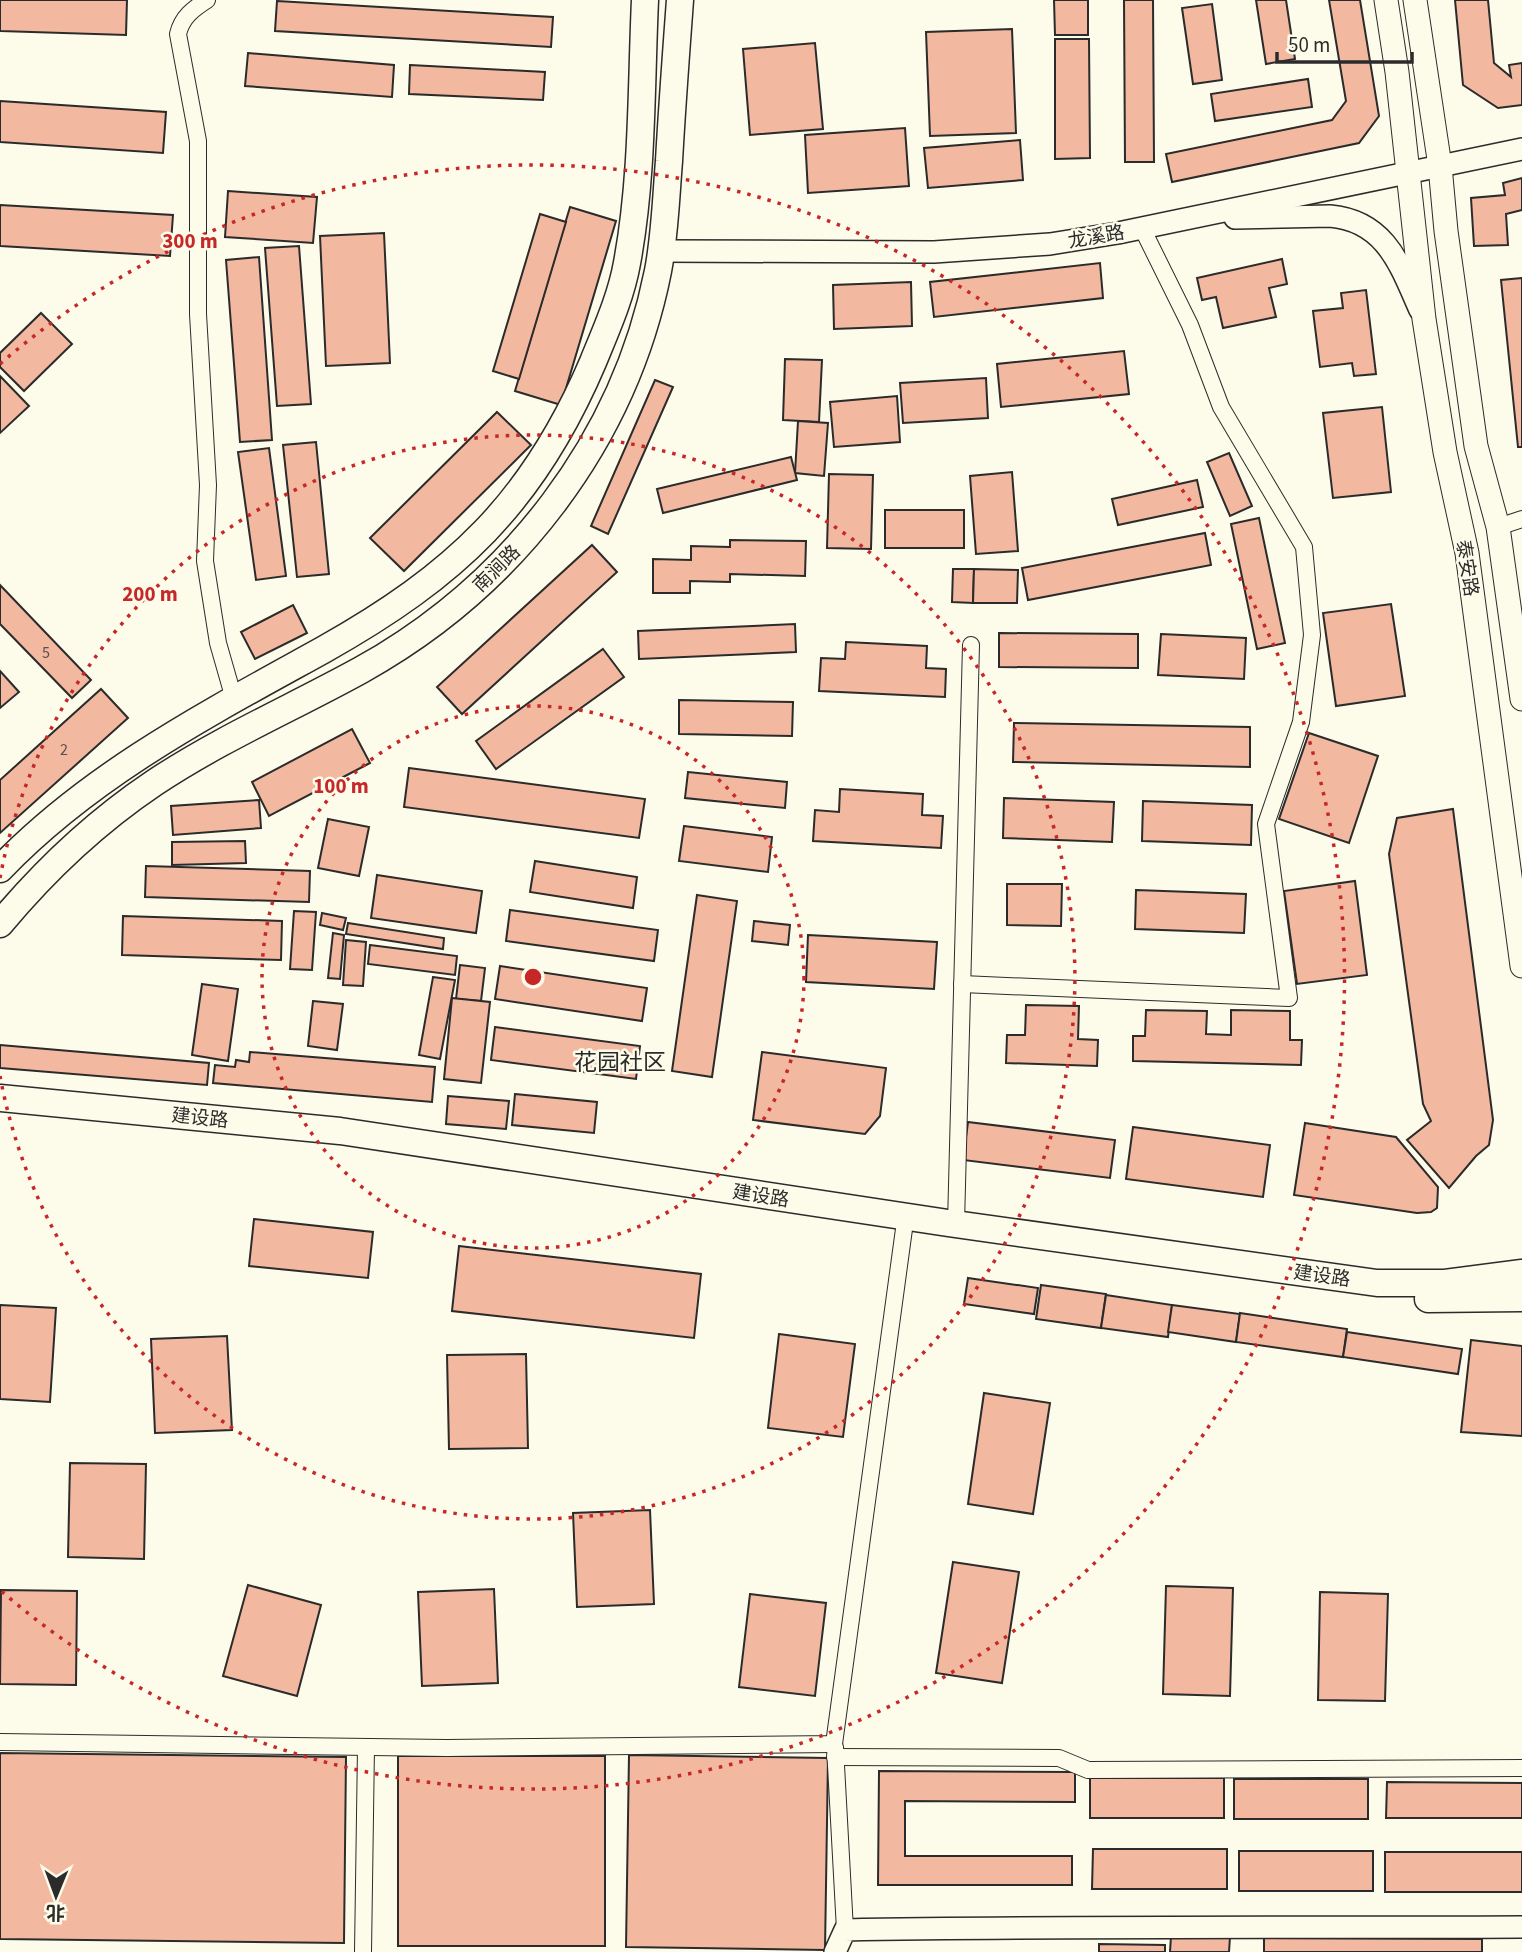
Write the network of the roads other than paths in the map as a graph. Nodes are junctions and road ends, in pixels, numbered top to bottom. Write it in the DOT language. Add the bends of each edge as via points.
graph roads {
  1 [pos="207,0"];
  2 [pos="645,0"];
  3 [pos="680,0"];
  4 [pos="1386,0"];
  5 [pos="1415,0"];
  6 [pos="1522,149"];
  7 [pos="1440,166"];
  8 [pos="1408,172"];
  9 [pos="1191,218"];
  10 [pos="1142,228"];
  11 [pos="629,250"];
  12 [pos="662,251"];
  13 [pos="1424,319"];
  14 [pos="1522,519"];
  15 [pos="1499,527"];
  16 [pos="971,645"];
  17 [pos="234,699"];
  18 [pos="1522,699"];
  19 [pos="248,728"];
  20 [pos="0,870"];
  21 [pos="0,924"];
  22 [pos="1522,966"];
  23 [pos="962,984"];
  24 [pos="0,1098"];
  25 [pos="0,1114"];
  26 [pos="956,1224"];
  27 [pos="904,1229"];
  28 [pos="1522,1273"];
  29 [pos="1522,1298"];
  30 [pos="0,1742"];
  31 [pos="366,1747"];
  32 [pos="835,1747"];
  33 [pos="1522,1768"];
  34 [pos="1522,1927"];
  35 [pos="845,1930"];
  36 [pos="363,1952"];
  37 [pos="835,1952"];
  1 -- 17 [label="street" via="184,19 178,34 198,141 198,314 208,485 205,561 218,643"];
  2 -- 11 [label="main road, 南涧路"];
  3 -- 12 [label="main road, 南涧路"];
  4 -- 8 [label="main road, 泰安路"];
  5 -- 7 [label="main road, 泰安路"];
  6 -- 7 [label="street, 龙溪路"];
  7 -- 8 [label="street, 龙溪路"];
  7 -- 15 [label="main road, 泰安路" via="1476,446"];
  8 -- 9 [label="street, 龙溪路"];
  8 -- 13 [label="main road, 泰安路"];
  9 -- 10 [label="street, 龙溪路"];
  9 -- 13 [label="street" via="1322,215 1357,222 1388,246"];
  10 -- 12 [label="street, 龙溪路" via="1072,241 976,250"];
  10 -- 23 [label="street" via="1190,325 1221,407 1304,547 1312,635 1301,722 1266,824 1289,998"];
  11 -- 12 [label="main road"];
  11 -- 17 [label="main road, 南涧路" via="613,313 561,432 502,513 455,561 405,600"];
  12 -- 19 [label="main road, 南涧路" via="646,320 621,388 585,459 537,526 476,589 417,635"];
  13 -- 22 [label="main road, 泰安路" via="1467,553"];
  14 -- 15 [label="street"];
  15 -- 18 [label="main road, 泰安路"];
  16 -- 23 [label="street"];
  17 -- 19 [label="main road"];
  17 -- 20 [label="main road, 南涧路" via="116,772 47,825"];
  19 -- 21 [label="main road, 南涧路" via="125,803 69,850"];
  23 -- 26 [label="street"];
  24 -- 26 [label="main road, 建设路" via="340,1131"];
  25 -- 27 [label="main road, 建设路" via="346,1147"];
  26 -- 28 [label="main road, 建设路" via="1377,1283 1445,1283"];
  27 -- 29 [label="main road, 建设路" via="1384,1299"];
  27 -- 32 [label="street"];
  30 -- 31 [label="street"];
  31 -- 32 [label="street"];
  31 -- 36 [label="street"];
  32 -- 33 [label="street" via="1059,1758 1088,1770"];
  32 -- 35 [label="street"];
  34 -- 35 [label="street"];
  35 -- 37 [label="street"];
}
